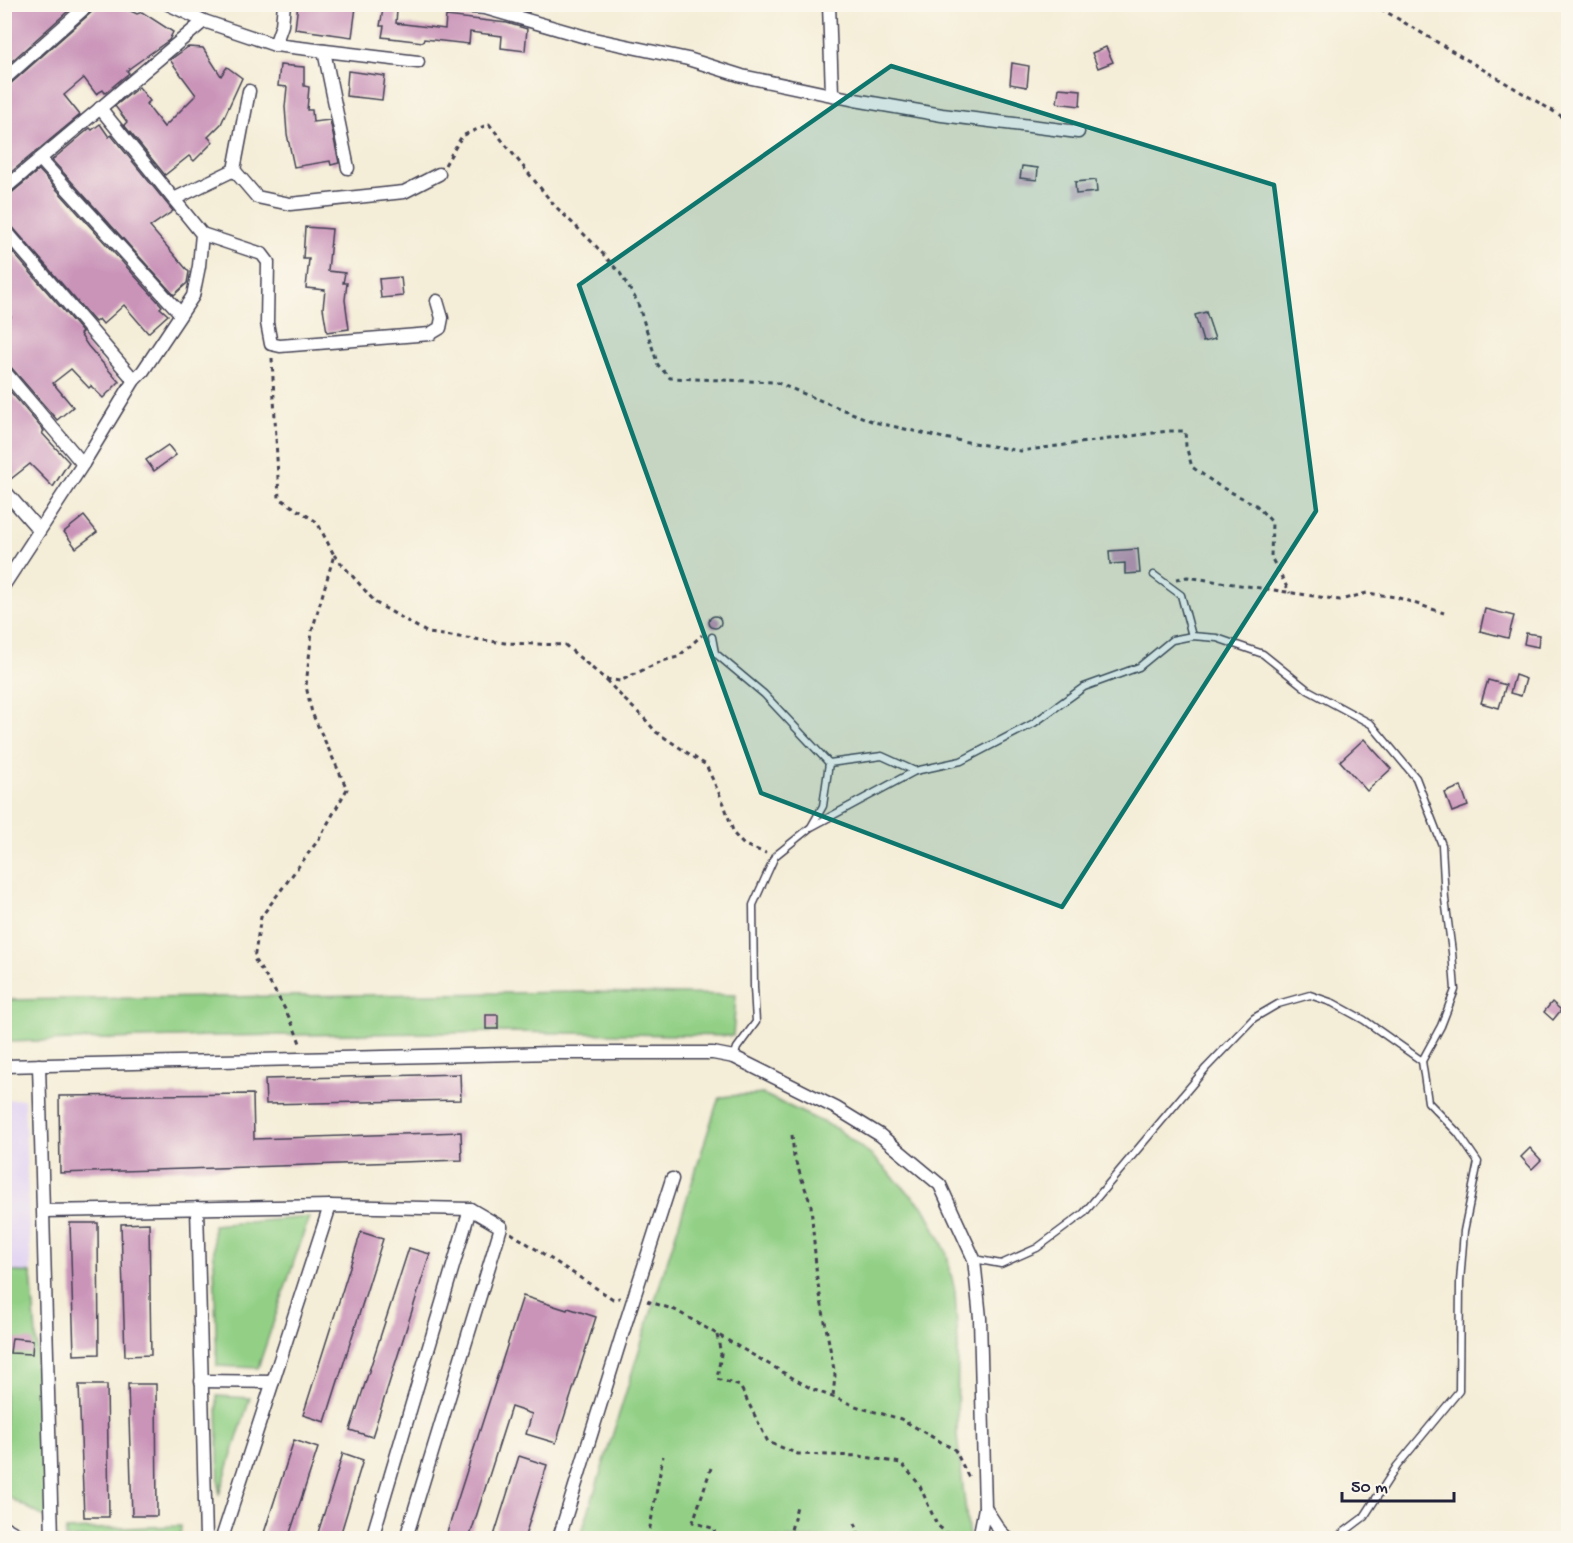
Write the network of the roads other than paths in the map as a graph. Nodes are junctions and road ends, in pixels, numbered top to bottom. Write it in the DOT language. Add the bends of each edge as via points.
graph roads {
  1 [pos="89,4"];
  2 [pos="168,4"];
  3 [pos="284,4"];
  4 [pos="434,4"];
  5 [pos="829,4"];
  6 [pos="484,6"];
  7 [pos="198,14"];
  8 [pos="275,45"];
  9 [pos="324,51"];
  10 [pos="418,62"];
  11 [pos="4,79"];
  12 [pos="249,91"];
  13 [pos="832,94"];
  14 [pos="100,108"];
  15 [pos="1078,132"];
  16 [pos="40,159"];
  17 [pos="348,168"];
  18 [pos="234,170"];
  19 [pos="439,174"];
  20 [pos="4,189"];
  21 [pos="174,199"];
  22 [pos="4,229"];
  23 [pos="202,234"];
  24 [pos="437,301"];
  25 [pos="180,313"];
  26 [pos="4,371"];
  27 [pos="134,380"];
  28 [pos="83,464"];
  29 [pos="4,490"];
  30 [pos="39,530"];
  31 [pos="1154,575"];
  32 [pos="4,585"];
  33 [pos="1192,636"];
  34 [pos="712,637"];
  35 [pos="829,763"];
  36 [pos="915,771"];
  37 [pos="811,827"];
  38 [pos="734,1057"];
  39 [pos="1422,1061"];
  40 [pos="39,1065"];
  41 [pos="4,1066"];
  42 [pos="672,1179"];
  43 [pos="330,1206"];
  44 [pos="197,1208"];
  45 [pos="470,1209"];
  46 [pos="44,1211"];
  47 [pos="974,1260"];
  48 [pos="201,1381"];
  49 [pos="273,1382"];
  50 [pos="985,1508"];
  51 [pos="4,1527"];
  52 [pos="23,1539"];
  53 [pos="52,1539"];
  54 [pos="206,1539"];
  55 [pos="222,1539"];
  56 [pos="372,1539"];
  57 [pos="406,1539"];
  58 [pos="559,1539"];
  59 [pos="979,1539"];
  60 [pos="1007,1539"];
  61 [pos="1336,1539"];
  1 -- 11 [label="street"];
  2 -- 7 [label="street"];
  3 -- 8 [label="street"];
  4 -- 6 [label="street"];
  5 -- 13 [label="street"];
  6 -- 13 [label="street" via="589,38"];
  7 -- 8 [label="street"];
  7 -- 14 [label="street"];
  8 -- 9 [label="street"];
  9 -- 10 [label="street"];
  9 -- 17 [label="street"];
  12 -- 18 [label="street"];
  13 -- 15 [label="street" via="942,115"];
  14 -- 16 [label="street"];
  14 -- 21 [label="street"];
  16 -- 20 [label="street"];
  16 -- 25 [label="street"];
  18 -- 19 [label="street" via="257,197 290,204 404,192"];
  18 -- 21 [label="street"];
  21 -- 23 [label="street"];
  22 -- 27 [label="street"];
  23 -- 24 [label="street" via="261,254 268,262 267,323 271,344 430,334 440,328 442,318"];
  23 -- 25 [label="street" via="193,296"];
  25 -- 27 [label="street"];
  26 -- 28 [label="street"];
  27 -- 28 [label="street"];
  28 -- 30 [label="street"];
  29 -- 30 [label="street"];
  30 -- 32 [label="street"];
  31 -- 33 [label="lane" via="1181,595"];
  33 -- 36 [label="lane" via="1172,640 1139,667 1084,687 1034,723 961,761"];
  33 -- 39 [label="lane" via="1217,638 1263,654 1308,690 1371,724 1416,778 1442,845 1455,990"];
  34 -- 35 [label="lane" via="715,653 764,694"];
  35 -- 36 [label="lane" via="882,756"];
  35 -- 37 [label="lane" via="823,806"];
  36 -- 37 [label="lane"];
  37 -- 38 [label="lane" via="775,856 753,905 756,1022"];
  38 -- 40 [label="street" via="633,1052"];
  38 -- 47 [label="street" via="880,1134 940,1185"];
  39 -- 47 [label="lane" via="1333,1003 1310,995 1278,1004 1254,1018 1206,1068 1084,1213 1037,1248 1001,1264"];
  39 -- 61 [label="lane" via="1428,1102 1478,1161 1464,1231 1459,1391 1397,1466 1364,1517"];
  40 -- 41 [label="street"];
  40 -- 46 [label="street"];
  42 -- 58 [label="street"];
  43 -- 44 [label="street"];
  43 -- 45 [label="street"];
  43 -- 49 [label="street"];
  44 -- 46 [label="street"];
  44 -- 48 [label="street"];
  45 -- 56 [label="street"];
  45 -- 57 [label="street" via="501,1227"];
  46 -- 53 [label="street"];
  47 -- 50 [label="street" via="980,1318"];
  48 -- 49 [label="street"];
  48 -- 54 [label="street"];
  49 -- 55 [label="street"];
  50 -- 59 [label="street"];
  50 -- 60 [label="street"];
  51 -- 52 [label="street"];
}
